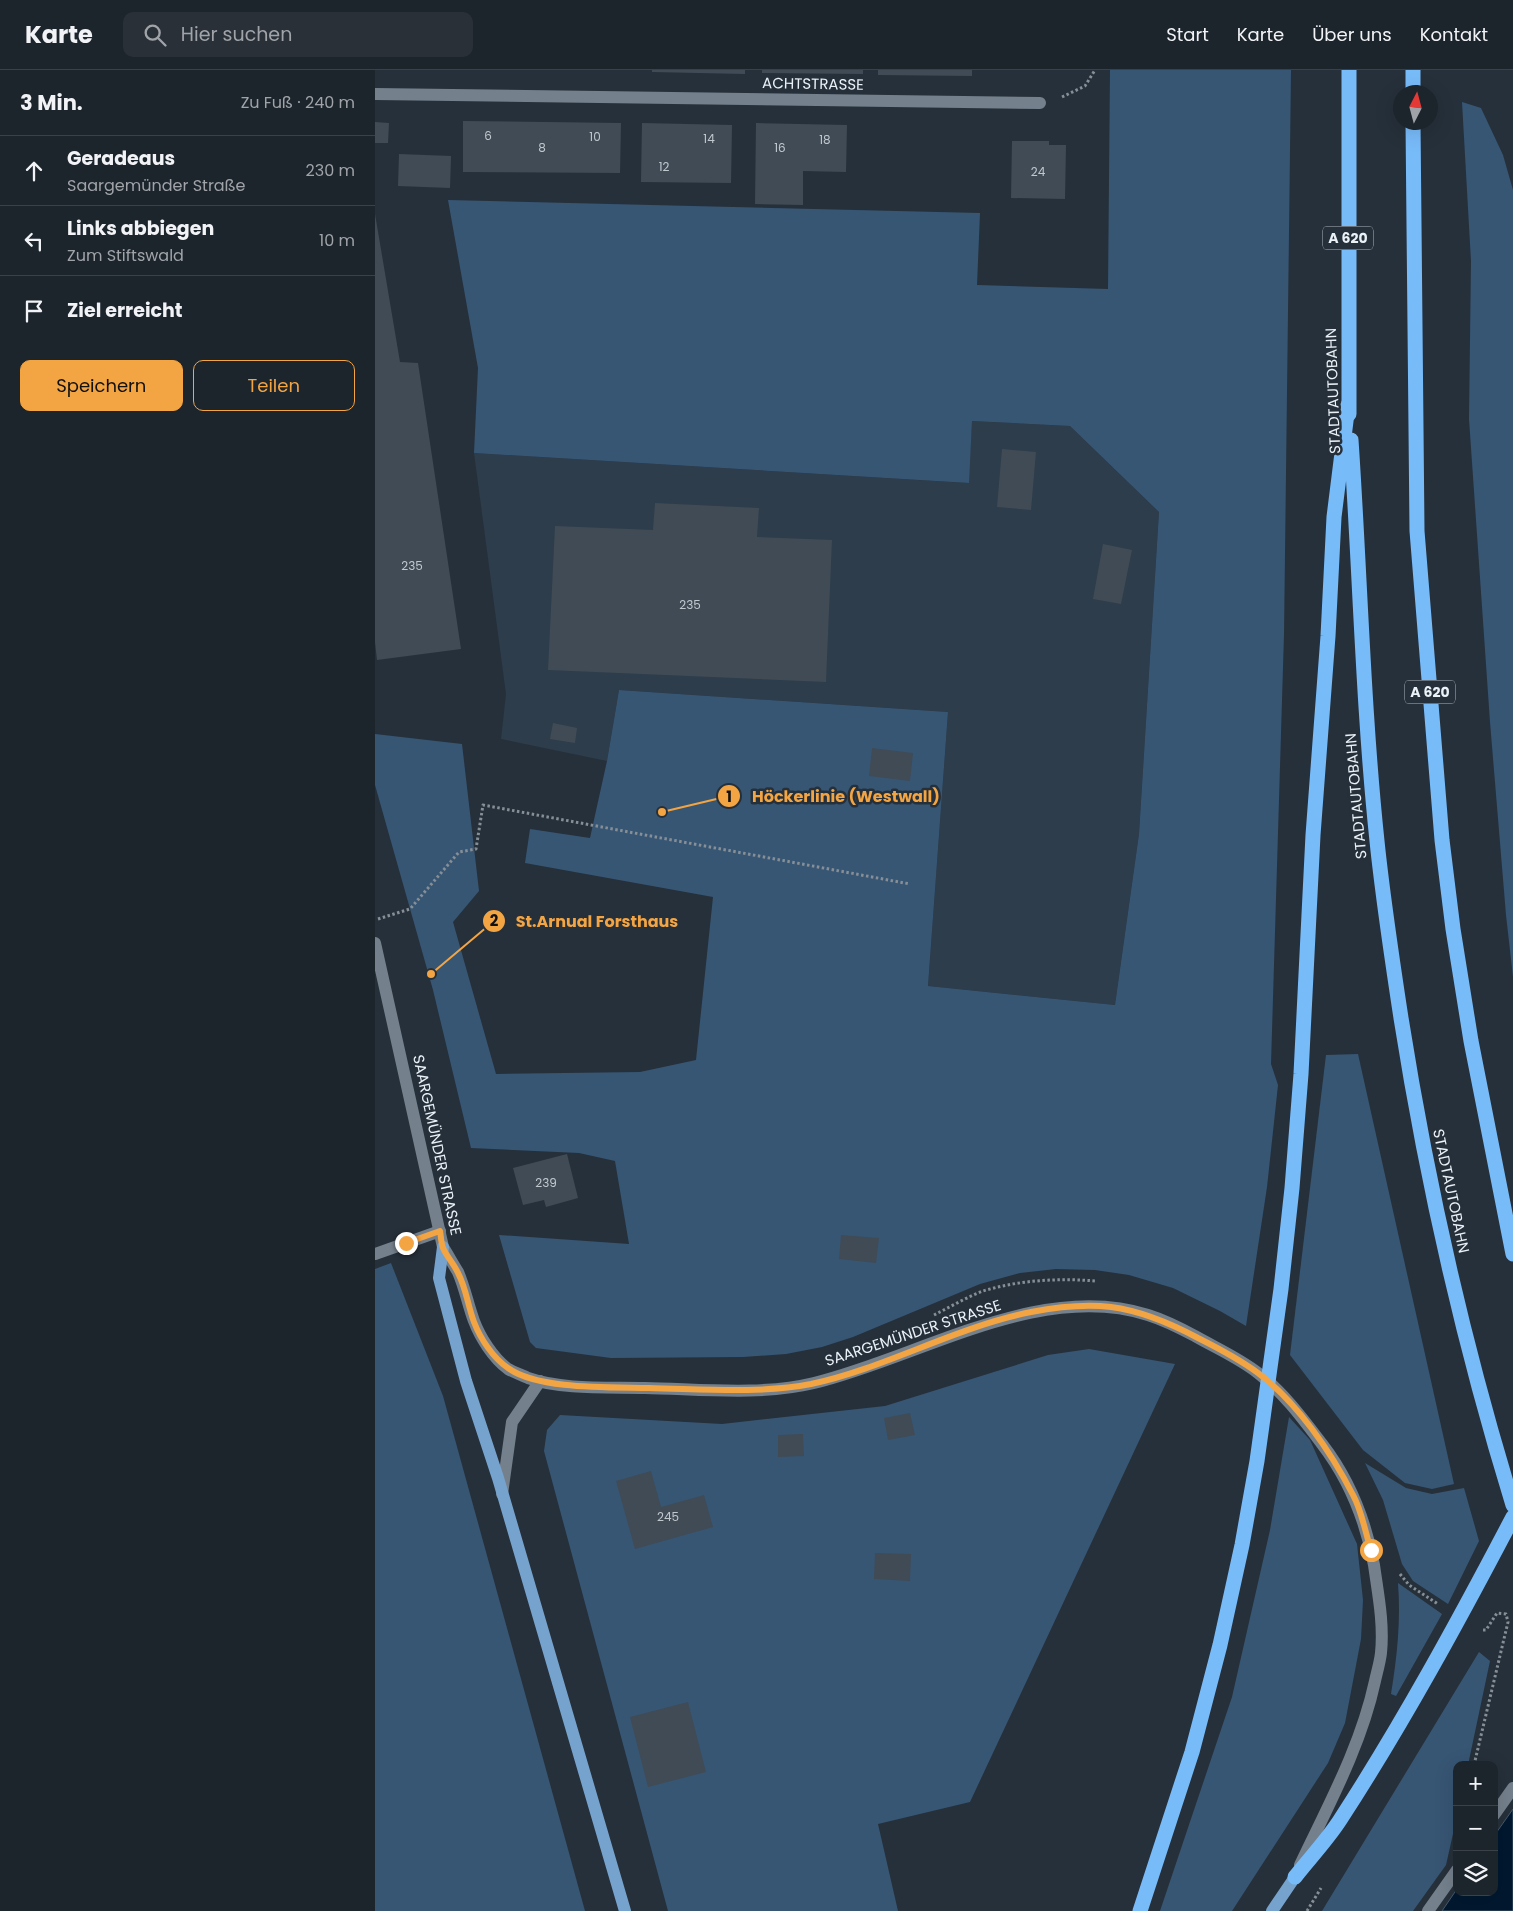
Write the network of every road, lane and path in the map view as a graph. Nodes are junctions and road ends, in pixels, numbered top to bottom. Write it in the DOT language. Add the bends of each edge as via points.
graph roads {
  1 [pos="1095,70"];
  2 [pos="1349,70"];
  3 [pos="1413,70"];
  4 [pos="1413,85"];
  5 [pos="375,94"];
  6 [pos="1040,104"];
  7 [pos="1413,130"];
  8 [pos="1348,405"];
  9 [pos="910,884"];
  10 [pos="375,920"];
  11 [pos="375,943"];
  12 [pos="440,1231"];
  13 [pos="443,1247"];
  14 [pos="375,1254"];
  15 [pos="1513,1254"];
  16 [pos="1103,1282"];
  17 [pos="932,1316"];
  18 [pos="540,1381"];
  19 [pos="503,1494"];
  20 [pos="1513,1505"];
  21 [pos="1513,1517"];
  22 [pos="1395,1568"];
  23 [pos="1460,1618"];
  24 [pos="1474,1761"];
  25 [pos="1513,1788"];
  26 [pos="1498,1809"];
  27 [pos="1453,1876"];
  28 [pos="1295,1877"];
  29 [pos="625,1911"];
  30 [pos="1140,1911"];
  31 [pos="1272,1911"];
  32 [pos="1428,1911"];
  1 -- 6 [label="path" via="1085,86"];
  2 -- 8 [label="highway, STADTAUTOBAHN / A 620"];
  3 -- 4 [label="highway"];
  5 -- 6 [label="street, ACHTSTRASSE"];
  7 -- 15 [label="highway, A 620" via="1417,531 1442,840 1471,1041"];
  8 -- 20 [label="highway, STADTAUTOBAHN / A 620" via="1377,841 1393,963 1424,1151 1463,1323 1495,1449"];
  8 -- 30 [label="highway" via="1334,517 1301,1074 1281,1289 1257,1462 1220,1645 1192,1752"];
  9 -- 10 [label="path" via="483,804 476,849 459,852 410,909"];
  11 -- 12 [label="street, SAARGEMÜNDER STRASSE"];
  12 -- 13 [label="street, SAARGEMÜNDER STRASSE"];
  12 -- 14 [label="street"];
  13 -- 18 [label="street, SAARGEMÜNDER STRASSE" via="459,1274 475,1326 490,1350 508,1369"];
  13 -- 19 [label="main road" via="439,1278 445,1304"];
  16 -- 17 [label="path" via="1056,1279 1021,1283 983,1292"];
  18 -- 19 [label="street" via="512,1422"];
  18 -- 28 [label="street, SAARGEMÜNDER STRASSE" via="734,1390 810,1384 881,1363 978,1327 1029,1313 1074,1306 1111,1307 1147,1314 1180,1328 1259,1374 1297,1411 1328,1452 1355,1498 1371,1550 1381,1607 1381,1654 1363,1723"];
  19 -- 29 [label="main road"];
  21 -- 23 [label="highway"];
  22 -- 23 [label="path" via="1409,1585"];
  23 -- 24 [label="path" via="1479,1630 1486,1630 1497,1613 1506,1614 1509,1622"];
  23 -- 28 [label="highway" via="1339,1821"];
  25 -- 26 [label="street"];
  27 -- 32 [label="street"];
  28 -- 31 [label="main road, SAARGEMÜNDER STRASSE"];
}
